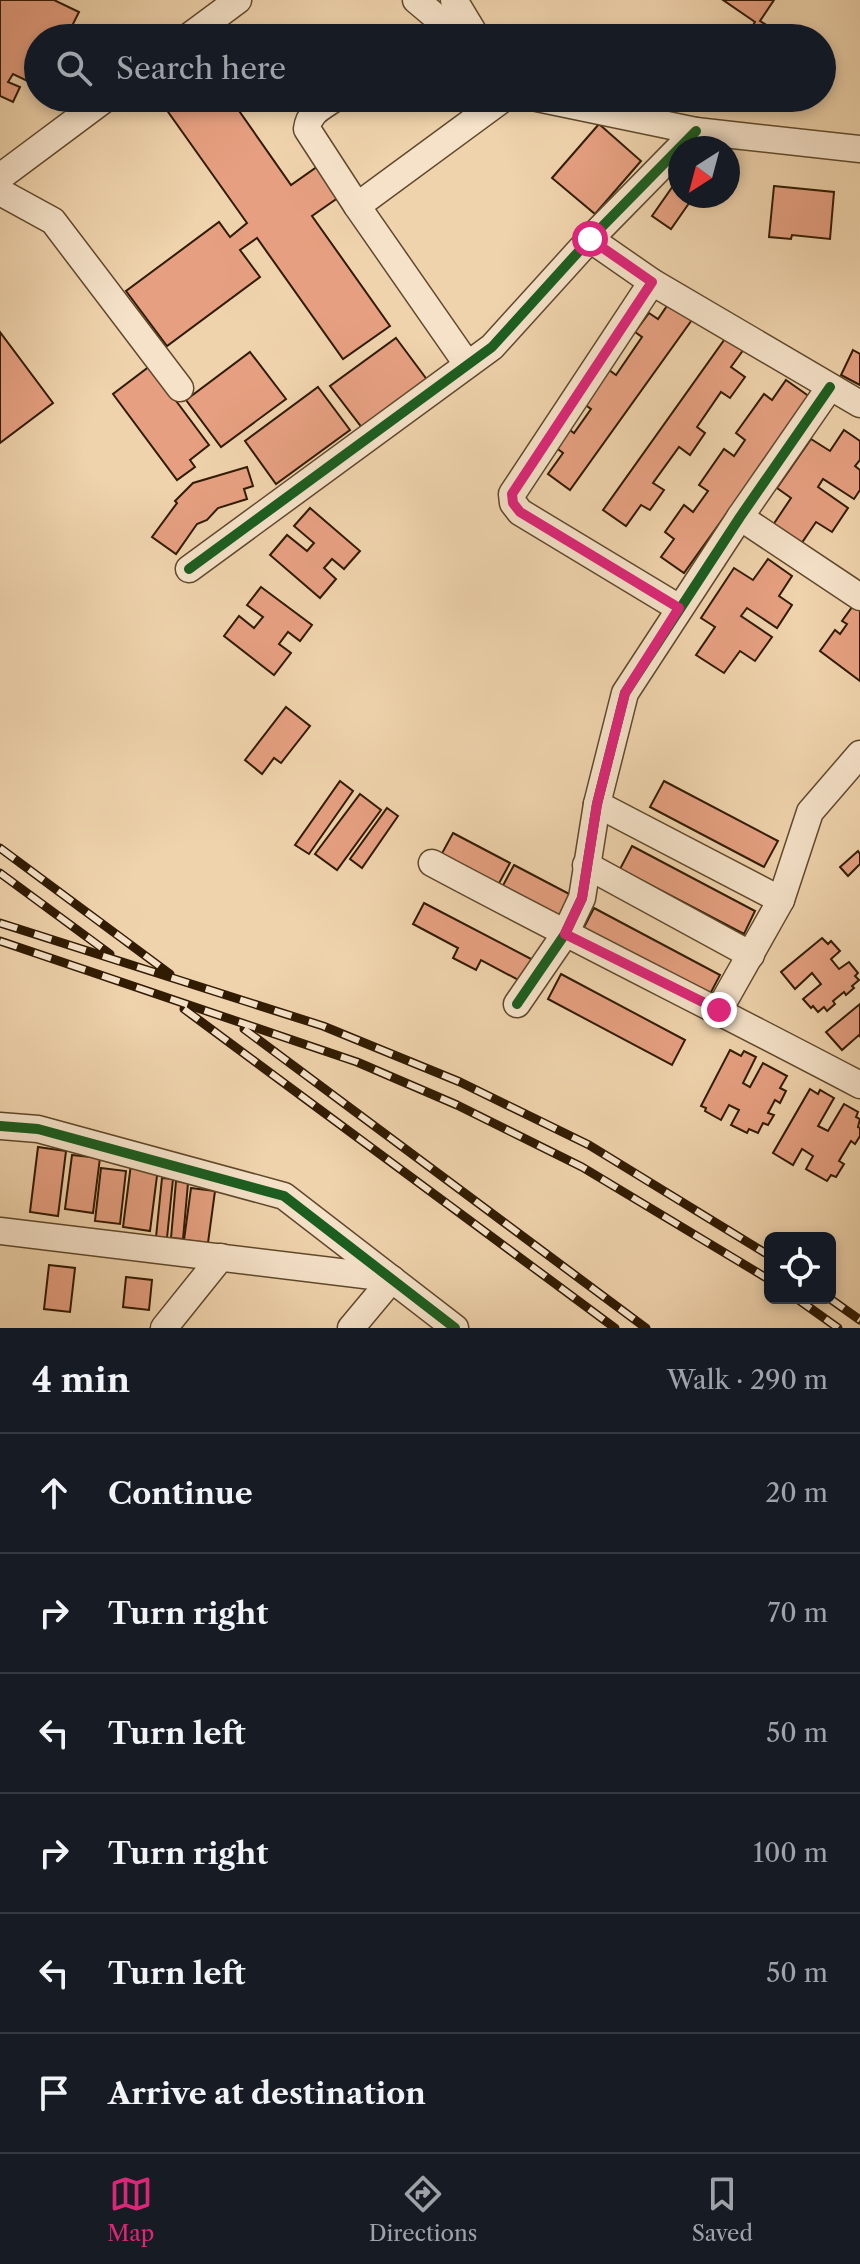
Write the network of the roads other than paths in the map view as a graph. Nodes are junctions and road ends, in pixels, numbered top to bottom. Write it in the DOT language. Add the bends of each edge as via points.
graph roads {
  1 [pos="238,0"];
  2 [pos="416,0"];
  3 [pos="454,0"];
  4 [pos="206,24"];
  5 [pos="436,24"];
  6 [pos="469,24"];
  7 [pos="87,112"];
  8 [pos="314,112"];
  9 [pos="485,112"];
  10 [pos="604,112"];
  11 [pos="696,131"];
  12 [pos="860,149"];
  13 [pos="0,177"];
  14 [pos="0,192"];
  15 [pos="357,206"];
  16 [pos="590,239"];
  17 [pos="652,282"];
  18 [pos="467,364"];
  19 [pos="830,387"];
  20 [pos="180,388"];
  21 [pos="860,404"];
  22 [pos="740,517"];
  23 [pos="189,569"];
  24 [pos="856,585"];
  25 [pos="679,608"];
  26 [pos="860,754"];
  27 [pos="597,804"];
  28 [pos="432,863"];
  29 [pos="586,865"];
  30 [pos="781,900"];
  31 [pos="565,934"];
  32 [pos="751,955"];
  33 [pos="517,1004"];
  34 [pos="719,1010"];
  35 [pos="860,1085"];
  36 [pos="0,1126"];
  37 [pos="0,1231"];
  38 [pos="221,1257"];
  39 [pos="392,1279"];
  40 [pos="164,1328"];
  41 [pos="351,1328"];
  42 [pos="455,1328"];
  1 -- 4 [label="street"];
  2 -- 5 [label="street"];
  3 -- 6 [label="street"];
  7 -- 13 [label="street"];
  8 -- 15 [label="street" via="307,129"];
  9 -- 15 [label="street"];
  10 -- 11 [label="street"];
  11 -- 12 [label="street"];
  11 -- 16 [label="street"];
  14 -- 20 [label="street" via="53,221"];
  15 -- 18 [label="street"];
  16 -- 17 [label="street"];
  16 -- 18 [label="street" via="492,347"];
  17 -- 19 [label="street"];
  17 -- 25 [label="street" via="512,494 520,512"];
  18 -- 23 [label="street"];
  19 -- 21 [label="street"];
  19 -- 22 [label="street"];
  22 -- 24 [label="street"];
  22 -- 25 [label="street"];
  25 -- 27 [label="street" via="625,693"];
  26 -- 30 [label="street" via="810,812"];
  27 -- 29 [label="street"];
  27 -- 30 [label="street"];
  28 -- 31 [label="street"];
  29 -- 31 [label="street" via="582,898"];
  29 -- 32 [label="street"];
  30 -- 32 [label="street"];
  31 -- 33 [label="street"];
  31 -- 34 [label="street"];
  32 -- 34 [label="street"];
  34 -- 35 [label="street"];
  36 -- 39 [label="street" via="38,1129 284,1196"];
  37 -- 38 [label="street"];
  38 -- 39 [label="street"];
  38 -- 40 [label="street"];
  39 -- 41 [label="street"];
  39 -- 42 [label="street"];
}
